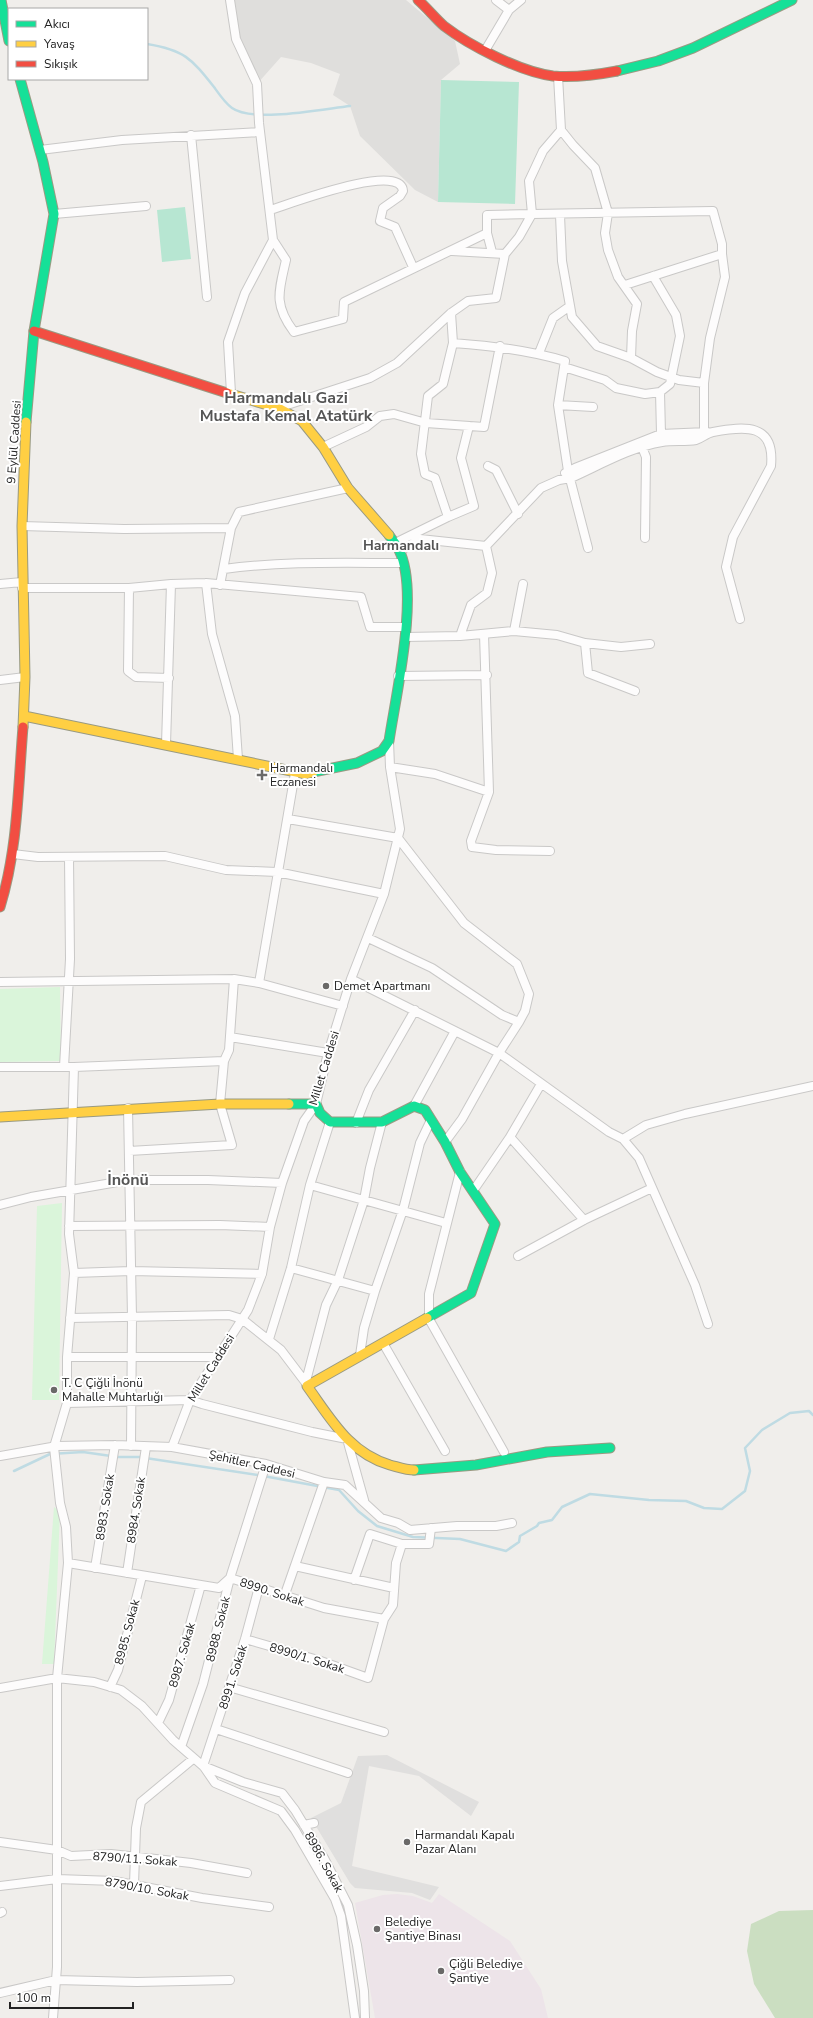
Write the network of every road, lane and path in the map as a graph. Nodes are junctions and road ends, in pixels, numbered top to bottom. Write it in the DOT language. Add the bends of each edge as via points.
graph roads {
  1 [pos="1,0"];
  2 [pos="230,0"];
  3 [pos="418,0"];
  4 [pos="496,0"];
  5 [pos="521,0"];
  6 [pos="792,0"];
  7 [pos="509,10"];
  8 [pos="1,16"];
  9 [pos="8,38"];
  10 [pos="486,49"];
  11 [pos="558,76"];
  12 [pos="20,80"];
  13 [pos="561,130"];
  14 [pos="260,132"];
  15 [pos="191,134"];
  16 [pos="40,150"];
  17 [pos="146,206"];
  18 [pos="270,210"];
  19 [pos="608,213"];
  20 [pos="54,214"];
  21 [pos="532,214"];
  22 [pos="560,215"];
  23 [pos="486,233"];
  24 [pos="273,240"];
  25 [pos="451,251"];
  26 [pos="492,252"];
  27 [pos="505,254"];
  28 [pos="722,254"];
  29 [pos="413,267"];
  30 [pos="653,276"];
  31 [pos="625,285"];
  32 [pos="207,297"];
  33 [pos="570,306"];
  34 [pos="452,313"];
  35 [pos="34,331"];
  36 [pos="453,343"];
  37 [pos="500,346"];
  38 [pos="539,353"];
  39 [pos="631,358"];
  40 [pos="564,367"];
  41 [pos="672,378"];
  42 [pos="704,383"];
  43 [pos="660,392"];
  44 [pos="231,393"];
  45 [pos="558,404"];
  46 [pos="593,407"];
  47 [pos="278,408"];
  48 [pos="426,423"];
  49 [pos="469,426"];
  50 [pos="708,432"];
  51 [pos="661,434"];
  52 [pos="323,447"];
  53 [pos="642,447"];
  54 [pos="488,466"];
  55 [pos="570,474"];
  56 [pos="348,488"];
  57 [pos="518,514"];
  58 [pos="448,517"];
  59 [pos="22,526"];
  60 [pos="231,528"];
  61 [pos="645,538"];
  62 [pos="486,546"];
  63 [pos="397,547"];
  64 [pos="588,548"];
  65 [pos="403,562"];
  66 [pos="224,569"];
  67 [pos="206,583"];
  68 [pos="0,584"];
  69 [pos="171,584"];
  70 [pos="523,584"];
  71 [pos="22,585"];
  72 [pos="220,585"];
  73 [pos="129,588"];
  74 [pos="740,619"];
  75 [pos="406,627"];
  76 [pos="514,631"];
  77 [pos="484,634"];
  78 [pos="460,636"];
  79 [pos="405,637"];
  80 [pos="585,643"];
  81 [pos="650,644"];
  82 [pos="487,675"];
  83 [pos="398,676"];
  84 [pos="25,677"];
  85 [pos="169,678"];
  86 [pos="0,680"];
  87 [pos="635,691"];
  88 [pos="24,716"];
  89 [pos="389,741"];
  90 [pos="166,744"];
  91 [pos="238,759"];
  92 [pos="390,767"];
  93 [pos="295,772"];
  94 [pos="489,792"];
  95 [pos="288,819"];
  96 [pos="398,838"];
  97 [pos="550,851"];
  98 [pos="13,854"];
  99 [pos="69,857"];
  100 [pos="277,872"];
  101 [pos="384,894"];
  102 [pos="0,907"];
  103 [pos="368,938"];
  104 [pos="234,979"];
  105 [pos="351,979"];
  106 [pos="67,981"];
  107 [pos="0,982"];
  108 [pos="259,983"];
  109 [pos="343,1006"];
  110 [pos="415,1010"];
  111 [pos="519,1022"];
  112 [pos="455,1031"];
  113 [pos="230,1037"];
  114 [pos="328,1053"];
  115 [pos="499,1053"];
  116 [pos="224,1061"];
  117 [pos="0,1067"];
  118 [pos="64,1067"];
  119 [pos="74,1067"];
  120 [pos="541,1084"];
  121 [pos="813,1086"];
  122 [pos="220,1104"];
  123 [pos="316,1104"];
  124 [pos="414,1106"];
  125 [pos="128,1108"];
  126 [pos="73,1113"];
  127 [pos="0,1117"];
  128 [pos="431,1120"];
  129 [pos="330,1122"];
  130 [pos="382,1122"];
  131 [pos="356,1123"];
  132 [pos="510,1137"];
  133 [pos="623,1139"];
  134 [pos="445,1142"];
  135 [pos="130,1151"];
  136 [pos="460,1172"];
  137 [pos="129,1180"];
  138 [pos="282,1183"];
  139 [pos="310,1185"];
  140 [pos="652,1188"];
  141 [pos="70,1190"];
  142 [pos="473,1192"];
  143 [pos="364,1200"];
  144 [pos="0,1205"];
  145 [pos="403,1210"];
  146 [pos="584,1220"];
  147 [pos="446,1223"];
  148 [pos="69,1226"];
  149 [pos="130,1226"];
  150 [pos="270,1227"];
  151 [pos="518,1256"];
  152 [pos="291,1268"];
  153 [pos="74,1272"];
  154 [pos="131,1272"];
  155 [pos="262,1274"];
  156 [pos="338,1280"];
  157 [pos="375,1291"];
  158 [pos="132,1317"];
  159 [pos="70,1318"];
  160 [pos="242,1319"];
  161 [pos="429,1319"];
  162 [pos="708,1324"];
  163 [pos="269,1339"];
  164 [pos="383,1343"];
  165 [pos="360,1355"];
  166 [pos="67,1357"];
  167 [pos="132,1357"];
  168 [pos="217,1357"];
  169 [pos="306,1384"];
  170 [pos="190,1400"];
  171 [pos="130,1401"];
  172 [pos="67,1403"];
  173 [pos="347,1439"];
  174 [pos="130,1446"];
  175 [pos="54,1447"];
  176 [pos="172,1447"];
  177 [pos="114,1448"];
  178 [pos="610,1448"];
  179 [pos="146,1450"];
  180 [pos="445,1450"];
  181 [pos="504,1452"];
  182 [pos="0,1456"];
  183 [pos="266,1464"];
  184 [pos="324,1482"];
  185 [pos="364,1501"];
  186 [pos="512,1523"];
  187 [pos="430,1530"];
  188 [pos="402,1544"];
  189 [pos="68,1563"];
  190 [pos="295,1566"];
  191 [pos="95,1568"];
  192 [pos="127,1573"];
  193 [pos="142,1576"];
  194 [pos="230,1578"];
  195 [pos="354,1580"];
  196 [pos="201,1585"];
  197 [pos="259,1587"];
  198 [pos="394,1588"];
  199 [pos="284,1597"];
  200 [pos="384,1619"];
  201 [pos="245,1639"];
  202 [pos="57,1678"];
  203 [pos="110,1687"];
  204 [pos="229,1687"];
  205 [pos="0,1688"];
  206 [pos="158,1723"];
  207 [pos="216,1728"];
  208 [pos="384,1732"];
  209 [pos="181,1747"];
  210 [pos="193,1759"];
  211 [pos="203,1766"];
  212 [pos="348,1774"];
  213 [pos="314,1823"];
  214 [pos="304,1825"];
  215 [pos="0,1842"];
  216 [pos="57,1850"];
  217 [pos="134,1857"];
  218 [pos="247,1873"];
  219 [pos="57,1879"];
  220 [pos="134,1884"];
  221 [pos="0,1886"];
  222 [pos="269,1907"];
  223 [pos="56,1980"];
  224 [pos="230,1980"];
  225 [pos="0,1993"];
  226 [pos="53,2018"];
  227 [pos="355,2018"];
  228 [pos="365,2018"];
  1 -- 8 [label="street"];
  2 -- 14 [label="street" via="236,39 257,84"];
  3 -- 10 [label="street" via="448,29"];
  4 -- 7 [label="street"];
  5 -- 7 [label="street"];
  6 -- 11 [label="street" via="694,48 641,66"];
  7 -- 10 [label="street"];
  8 -- 9 [label="street"];
  10 -- 11 [label="street" via="535,72"];
  11 -- 13 [label="street"];
  12 -- 16 [label="street, 9 Eylül Caddesi"];
  13 -- 19 [label="street" via="595,168"];
  13 -- 21 [label="street" via="543,151 529,181"];
  14 -- 15 [label="street"];
  14 -- 18 [label="street"];
  15 -- 16 [label="street"];
  15 -- 32 [label="street"];
  16 -- 20 [label="street, 9 Eylül Caddesi"];
  17 -- 20 [label="street"];
  18 -- 24 [label="street"];
  18 -- 29 [label="street" via="364,182 388,179 400,183 403,191 383,208 380,221 394,227"];
  19 -- 22 [label="street"];
  19 -- 28 [label="street" via="713,211 722,244"];
  19 -- 31 [label="street" via="605,233 608,250 618,277"];
  20 -- 35 [label="street, 9 Eylül Caddesi"];
  21 -- 22 [label="street"];
  21 -- 23 [label="street" via="487,215"];
  21 -- 27 [label="street" via="519,237"];
  22 -- 33 [label="street" via="562,261"];
  23 -- 25 [label="street"];
  23 -- 26 [label="street"];
  24 -- 29 [label="street" via="286,260 278,296 284,318 294,332 343,318 344,302"];
  24 -- 44 [label="street" via="245,293 228,342"];
  25 -- 26 [label="street"];
  25 -- 29 [label="street"];
  26 -- 27 [label="street"];
  27 -- 34 [label="street" via="496,298 468,301"];
  28 -- 30 [label="street"];
  28 -- 42 [label="street" via="725,277 710,338"];
  30 -- 31 [label="street"];
  30 -- 41 [label="street" via="676,314 680,336"];
  31 -- 39 [label="street" via="637,304"];
  33 -- 38 [label="street" via="553,318"];
  33 -- 39 [label="street" via="572,317 597,346"];
  34 -- 36 [label="street"];
  34 -- 47 [label="street" via="397,363 370,378"];
  35 -- 44 [label="street"];
  35 -- 59 [label="street, 9 Eylül Caddesi" via="24,451"];
  36 -- 37 [label="street"];
  36 -- 48 [label="street" via="443,384 428,396"];
  37 -- 38 [label="street"];
  37 -- 49 [label="street" via="484,427"];
  38 -- 40 [label="street" via="564,361"];
  39 -- 41 [label="street"];
  40 -- 43 [label="street" via="605,380 616,388 645,394"];
  40 -- 45 [label="street"];
  41 -- 42 [label="street"];
  41 -- 43 [label="street" via="666,389"];
  42 -- 50 [label="street"];
  43 -- 51 [label="street"];
  44 -- 47 [label="street"];
  45 -- 46 [label="street"];
  45 -- 55 [label="street"];
  47 -- 52 [label="street" via="302,420"];
  48 -- 49 [label="street"];
  48 -- 52 [label="street" via="394,414 380,416 366,426"];
  48 -- 58 [label="street" via="421,454 425,474 435,478"];
  49 -- 58 [label="street" via="461,458 474,506"];
  50 -- 51 [label="street"];
  50 -- 53 [label="street" via="696,440 663,441"];
  50 -- 74 [label="street" via="759,430 767,439 772,453 771,466 733,537 726,567"];
  51 -- 55 [label="street"];
  52 -- 56 [label="street"];
  53 -- 55 [label="street"];
  53 -- 61 [label="street" via="646,457"];
  54 -- 57 [label="street" via="496,470"];
  55 -- 57 [label="street" via="541,488"];
  55 -- 64 [label="street"];
  56 -- 60 [label="street" via="239,512"];
  56 -- 63 [label="street"];
  57 -- 62 [label="street"];
  58 -- 63 [label="street"];
  59 -- 60 [label="street" via="124,529"];
  59 -- 71 [label="street, 9 Eylül Caddesi"];
  60 -- 66 [label="street"];
  62 -- 63 [label="street" via="420,539"];
  62 -- 78 [label="street" via="492,573 487,593 471,605"];
  63 -- 65 [label="street"];
  65 -- 66 [label="street" via="276,564"];
  65 -- 75 [label="street" via="408,587"];
  66 -- 72 [label="street"];
  67 -- 69 [label="street"];
  67 -- 72 [label="street"];
  67 -- 91 [label="street" via="212,634 235,716"];
  68 -- 71 [label="street"];
  69 -- 73 [label="street"];
  69 -- 85 [label="street"];
  70 -- 76 [label="street"];
  71 -- 73 [label="street"];
  71 -- 84 [label="street, 9 Eylül Caddesi"];
  72 -- 75 [label="street" via="361,597 370,627"];
  73 -- 85 [label="street" via="128,671 136,677"];
  75 -- 79 [label="street"];
  76 -- 77 [label="street"];
  76 -- 80 [label="street" via="557,635"];
  77 -- 78 [label="street"];
  77 -- 82 [label="street"];
  78 -- 79 [label="street"];
  79 -- 83 [label="street"];
  80 -- 81 [label="street" via="621,647"];
  80 -- 87 [label="street" via="588,674"];
  82 -- 83 [label="street"];
  82 -- 94 [label="street"];
  83 -- 89 [label="street"];
  84 -- 86 [label="street"];
  84 -- 88 [label="street, 9 Eylül Caddesi"];
  85 -- 90 [label="street"];
  88 -- 90 [label="street"];
  88 -- 98 [label="street, 9 Eylül Caddesi"];
  89 -- 92 [label="street, Millet Caddesi"];
  89 -- 93 [label="street" via="382,751 357,763 306,774"];
  90 -- 91 [label="street"];
  91 -- 93 [label="street"];
  92 -- 94 [label="street" via="435,774"];
  92 -- 96 [label="street, Millet Caddesi" via="398,806"];
  93 -- 95 [label="street"];
  94 -- 97 [label="street" via="472,847"];
  95 -- 96 [label="street"];
  95 -- 100 [label="street"];
  96 -- 101 [label="street, Millet Caddesi"];
  96 -- 111 [label="street" via="464,923 517,964 529,994"];
  98 -- 99 [label="street"];
  98 -- 102 [label="street, 9 Eylül Caddesi"];
  99 -- 100 [label="street" via="165,856 226,870"];
  99 -- 106 [label="street" via="70,950"];
  100 -- 101 [label="street"];
  100 -- 108 [label="street"];
  101 -- 103 [label="street, Millet Caddesi"];
  103 -- 105 [label="street, Millet Caddesi"];
  103 -- 111 [label="street" via="432,968 502,1015"];
  104 -- 106 [label="street"];
  104 -- 108 [label="street"];
  104 -- 113 [label="street"];
  105 -- 109 [label="street, Millet Caddesi"];
  105 -- 110 [label="street"];
  106 -- 107 [label="street"];
  106 -- 118 [label="street"];
  108 -- 109 [label="street"];
  109 -- 114 [label="street, Millet Caddesi"];
  110 -- 112 [label="street"];
  110 -- 131 [label="street" via="369,1090"];
  111 -- 115 [label="street"];
  112 -- 115 [label="street"];
  112 -- 124 [label="street"];
  113 -- 114 [label="street"];
  113 -- 116 [label="street" via="229,1050"];
  114 -- 123 [label="street, Millet Caddesi"];
  115 -- 120 [label="street"];
  115 -- 134 [label="street" via="476,1096"];
  116 -- 119 [label="street"];
  116 -- 122 [label="street"];
  117 -- 118 [label="street"];
  118 -- 119 [label="street"];
  119 -- 126 [label="street"];
  120 -- 132 [label="street"];
  120 -- 133 [label="street"];
  121 -- 133 [label="street" via="685,1114 646,1125"];
  122 -- 123 [label="street"];
  122 -- 125 [label="street"];
  122 -- 135 [label="street" via="232,1145"];
  123 -- 129 [label="street" via="320,1113"];
  123 -- 138 [label="street, Millet Caddesi" via="304,1121"];
  124 -- 128 [label="street" via="425,1110"];
  124 -- 130 [label="street"];
  125 -- 126 [label="street"];
  125 -- 135 [label="street"];
  126 -- 127 [label="street"];
  126 -- 141 [label="street"];
  128 -- 134 [label="street"];
  128 -- 145 [label="street" via="420,1142"];
  129 -- 131 [label="street"];
  129 -- 139 [label="street"];
  130 -- 131 [label="street"];
  130 -- 143 [label="street"];
  132 -- 142 [label="street"];
  132 -- 146 [label="street"];
  133 -- 140 [label="street" via="639,1158"];
  134 -- 136 [label="street"];
  135 -- 137 [label="street"];
  136 -- 142 [label="street"];
  136 -- 147 [label="street"];
  137 -- 138 [label="street"];
  137 -- 141 [label="street"];
  137 -- 149 [label="street"];
  138 -- 150 [label="street, Millet Caddesi"];
  139 -- 143 [label="street"];
  139 -- 152 [label="street"];
  140 -- 146 [label="street"];
  140 -- 162 [label="street" via="695,1285"];
  141 -- 144 [label="street"];
  141 -- 148 [label="street"];
  142 -- 161 [label="street" via="495,1224 472,1293"];
  143 -- 145 [label="street"];
  143 -- 156 [label="street"];
  145 -- 147 [label="street"];
  145 -- 157 [label="street"];
  146 -- 151 [label="street"];
  147 -- 161 [label="street" via="429,1294"];
  148 -- 149 [label="street"];
  148 -- 153 [label="street"];
  149 -- 150 [label="street"];
  149 -- 154 [label="street"];
  150 -- 155 [label="street, Millet Caddesi"];
  152 -- 156 [label="street"];
  152 -- 163 [label="street"];
  153 -- 154 [label="street"];
  153 -- 159 [label="street"];
  154 -- 155 [label="street"];
  154 -- 158 [label="street"];
  155 -- 160 [label="street, Millet Caddesi"];
  156 -- 157 [label="street"];
  156 -- 169 [label="street" via="326,1305"];
  157 -- 165 [label="street" via="364,1328"];
  158 -- 159 [label="street"];
  158 -- 160 [label="street" via="214,1314"];
  158 -- 167 [label="street"];
  159 -- 166 [label="street"];
  160 -- 163 [label="street"];
  160 -- 168 [label="street, Millet Caddesi"];
  161 -- 164 [label="street"];
  161 -- 181 [label="street"];
  163 -- 169 [label="street" via="281,1350"];
  164 -- 165 [label="street"];
  164 -- 180 [label="street"];
  165 -- 169 [label="street"];
  166 -- 167 [label="street"];
  166 -- 172 [label="street"];
  167 -- 168 [label="street"];
  167 -- 171 [label="street"];
  168 -- 170 [label="street, Millet Caddesi"];
  169 -- 173 [label="street"];
  170 -- 171 [label="street"];
  170 -- 173 [label="street"];
  170 -- 176 [label="street, Millet Caddesi"];
  171 -- 172 [label="street"];
  171 -- 174 [label="street"];
  172 -- 175 [label="street"];
  173 -- 178 [label="street" via="374,1460 408,1470 476,1465 547,1452"];
  173 -- 185 [label="street"];
  174 -- 177 [label="street, Şehitler Caddesi"];
  174 -- 179 [label="street, Şehitler Caddesi"];
  175 -- 177 [label="street, Şehitler Caddesi"];
  175 -- 182 [label="street, Şehitler Caddesi"];
  175 -- 189 [label="street" via="60,1503 66,1527"];
  176 -- 179 [label="street, Şehitler Caddesi"];
  176 -- 183 [label="street, Şehitler Caddesi"];
  177 -- 191 [label="street, 8983. Sokak"];
  179 -- 192 [label="street, 8984. Sokak"];
  183 -- 184 [label="street, Şehitler Caddesi"];
  183 -- 194 [label="street, 8988. Sokak"];
  184 -- 185 [label="street, Şehitler Caddesi" via="345,1485"];
  184 -- 190 [label="street"];
  185 -- 187 [label="street, Şehitler Caddesi" via="380,1518 398,1523 410,1530"];
  186 -- 187 [label="street, Şehitler Caddesi"];
  187 -- 188 [label="street" via="429,1544"];
  188 -- 195 [label="street" via="370,1534"];
  188 -- 198 [label="street" via="396,1563"];
  189 -- 191 [label="street, 8990. Sokak"];
  189 -- 202 [label="street"];
  190 -- 195 [label="street"];
  190 -- 199 [label="street"];
  191 -- 192 [label="street, 8990. Sokak"];
  192 -- 193 [label="street, 8990. Sokak"];
  193 -- 196 [label="street, 8990. Sokak"];
  193 -- 203 [label="street, 8985. Sokak" via="118,1670"];
  194 -- 196 [label="street, 8990. Sokak" via="219,1588"];
  194 -- 197 [label="street, 8990. Sokak"];
  194 -- 209 [label="street, 8988. Sokak" via="203,1684"];
  195 -- 198 [label="street"];
  196 -- 206 [label="street, 8987. Sokak" via="169,1700"];
  197 -- 199 [label="street, 8990. Sokak"];
  197 -- 201 [label="street, 8991. Sokak"];
  198 -- 200 [label="street" via="394,1605"];
  199 -- 200 [label="street, 8990. Sokak" via="324,1608"];
  200 -- 201 [label="street, 8990/1. Sokak" via="368,1678 318,1660"];
  201 -- 204 [label="street, 8991. Sokak"];
  202 -- 203 [label="street, 8986. Sokak" via="94,1682"];
  202 -- 205 [label="street, 8986. Sokak"];
  202 -- 216 [label="street"];
  203 -- 206 [label="street, 8986. Sokak" via="121,1690 142,1706"];
  204 -- 207 [label="street, 8991. Sokak"];
  204 -- 208 [label="street"];
  206 -- 209 [label="street, 8986. Sokak"];
  207 -- 211 [label="street, 8991. Sokak"];
  207 -- 212 [label="street"];
  209 -- 210 [label="street, 8986. Sokak"];
  210 -- 211 [label="street, 8986. Sokak"];
  210 -- 217 [label="street" via="141,1802"];
  211 -- 214 [label="street, 8986. Sokak" via="243,1782 282,1793"];
  211 -- 227 [label="street, 8986. Sokak" via="214,1782 281,1811 295,1830 341,1916"];
  213 -- 214 [label="street"];
  214 -- 228 [label="street, 8986. Sokak" via="348,1905 364,1991"];
  215 -- 216 [label="street, 8790/11. Sokak"];
  216 -- 217 [label="street, 8790/11. Sokak" via="71,1856 111,1854"];
  216 -- 219 [label="street"];
  217 -- 218 [label="street, 8790/11. Sokak" via="191,1863"];
  217 -- 220 [label="street"];
  219 -- 220 [label="street, 8790/10. Sokak"];
  219 -- 221 [label="street, 8790/10. Sokak"];
  219 -- 223 [label="street"];
  220 -- 222 [label="street, 8790/10. Sokak" via="202,1898"];
  223 -- 224 [label="street"];
  223 -- 225 [label="street"];
  223 -- 226 [label="street"];
}
